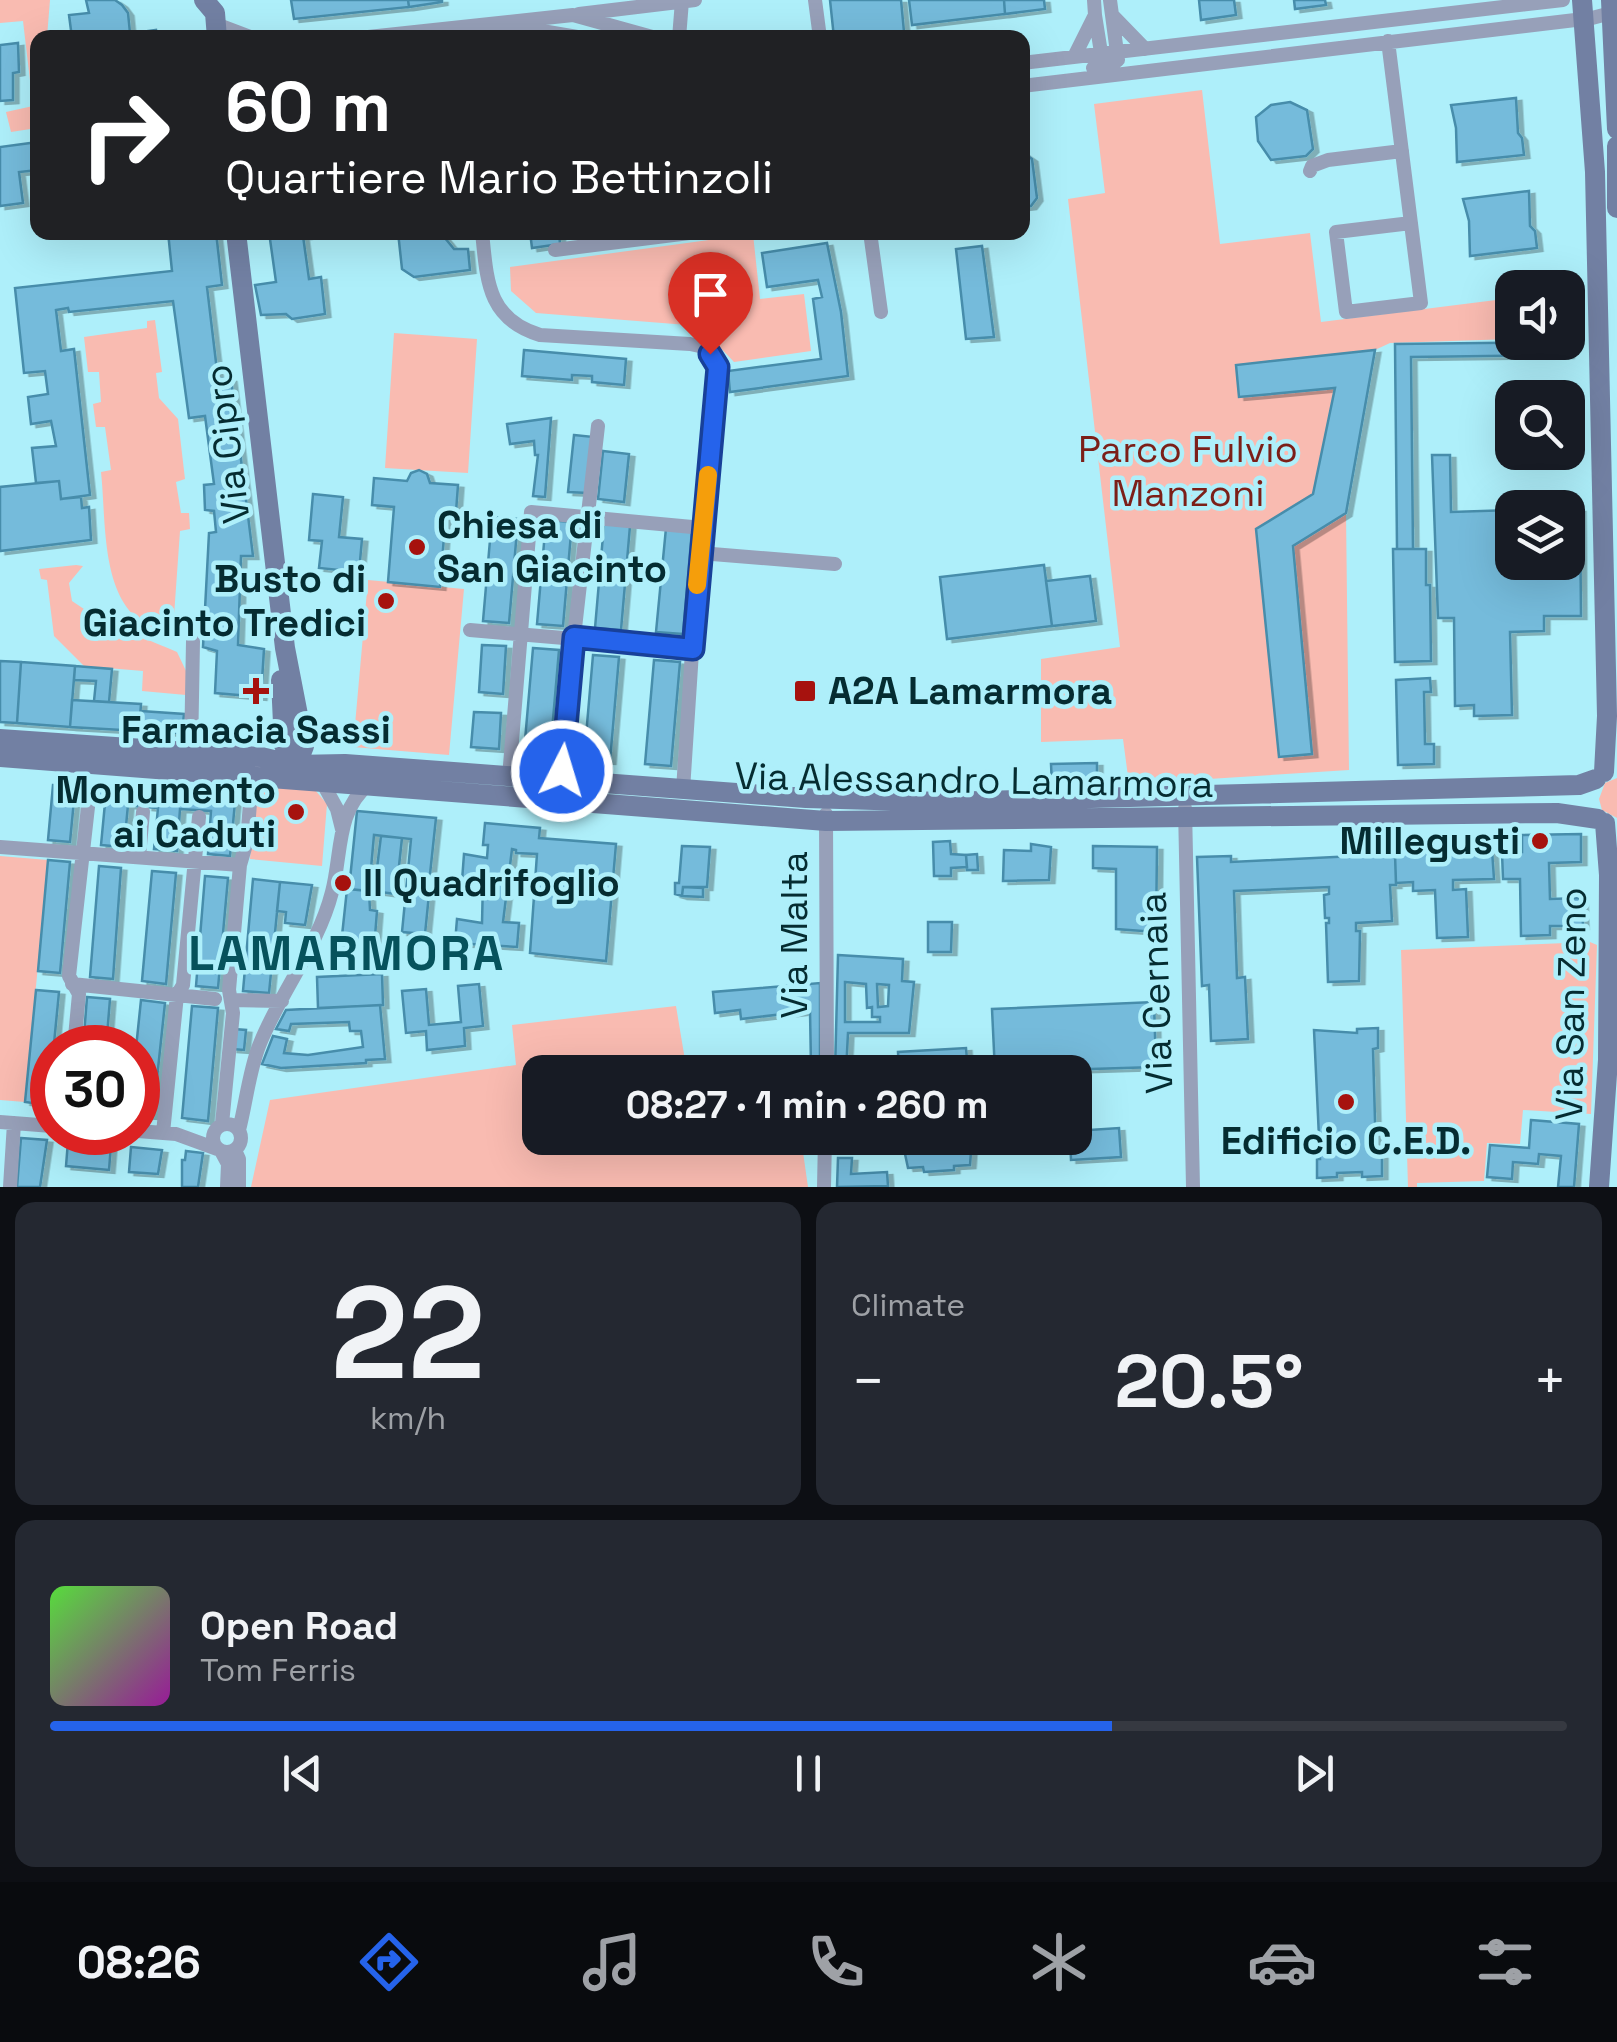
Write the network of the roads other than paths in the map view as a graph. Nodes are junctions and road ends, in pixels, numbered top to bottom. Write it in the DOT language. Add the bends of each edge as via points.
graph roads {
  1 [pos="815,0"];
  2 [pos="1563,0"];
  3 [pos="688,1"];
  4 [pos="1611,6"];
  5 [pos="1094,8"];
  6 [pos="1111,8"];
  7 [pos="1582,9"];
  8 [pos="215,15"];
  9 [pos="573,15"];
  10 [pos="240,30"];
  11 [pos="488,30"];
  12 [pos="627,30"];
  13 [pos="681,30"];
  14 [pos="819,30"];
  15 [pos="1388,41"];
  16 [pos="1145,49"];
  17 [pos="1074,57"];
  18 [pos="1030,62"];
  19 [pos="1107,62"];
  20 [pos="1030,84"];
  21 [pos="1617,132"];
  22 [pos="1592,136"];
  23 [pos="1617,146"];
  24 [pos="1402,151"];
  25 [pos="1310,171"];
  26 [pos="1617,208"];
  27 [pos="1411,223"];
  28 [pos="237,240"];
  29 [pos="483,240"];
  30 [pos="634,240"];
  31 [pos="871,240"];
  32 [pos="556,250"];
  33 [pos="881,312"];
  34 [pos="598,426"];
  35 [pos="588,517"];
  36 [pos="702,528"];
  37 [pos="700,552"];
  38 [pos="834,564"];
  39 [pos="470,630"];
  40 [pos="519,632"];
  41 [pos="574,637"];
  42 [pos="193,641"];
  43 [pos="285,648"];
  44 [pos="693,649"];
  45 [pos="0,739"];
  46 [pos="284,745"];
  47 [pos="191,753"];
  48 [pos="0,757"];
  49 [pos="261,757"];
  50 [pos="292,773"];
  51 [pos="1606,773"];
  52 [pos="508,778"];
  53 [pos="247,782"];
  54 [pos="562,782"];
  55 [pos="324,783"];
  56 [pos="368,785"];
  57 [pos="682,790"];
  58 [pos="826,798"];
  59 [pos="88,807"];
  60 [pos="1185,808"];
  61 [pos="143,812"];
  62 [pos="198,817"];
  63 [pos="826,821"];
  64 [pos="1607,822"];
  65 [pos="342,829"];
  66 [pos="0,846"];
  67 [pos="84,852"];
  68 [pos="139,857"];
  69 [pos="194,861"];
  70 [pos="240,865"];
  71 [pos="72,984"];
  72 [pos="177,995"];
  73 [pos="223,1000"];
  74 [pos="282,1001"];
  75 [pos="77,1025"];
  76 [pos="827,1055"];
  77 [pos="7,1122"];
  78 [pos="220,1125"];
  79 [pos="240,1130"];
  80 [pos="160,1132"];
  81 [pos="170,1133"];
  82 [pos="224,1150"];
  83 [pos="825,1155"];
  84 [pos="10,1187"];
  85 [pos="228,1187"];
  86 [pos="239,1187"];
  87 [pos="824,1187"];
  88 [pos="1193,1187"];
  89 [pos="1599,1187"];
  1 -- 14 [label="street"];
  2 -- 16 [label="street"];
  3 -- 9 [label="street"];
  3 -- 13 [label="street"];
  4 -- 7 [label="street"];
  4 -- 21 [label="main road"];
  5 -- 17 [label="street"];
  5 -- 19 [label="street"];
  6 -- 16 [label="street"];
  6 -- 19 [label="street"];
  7 -- 15 [label="street"];
  7 -- 22 [label="main road"];
  8 -- 10 [label="street"];
  9 -- 11 [label="street"];
  9 -- 12 [label="street"];
  15 -- 19 [label="street"];
  15 -- 24 [label="street"];
  16 -- 19 [label="street"];
  17 -- 18 [label="street"];
  17 -- 19 [label="street"];
  19 -- 20 [label="street"];
  21 -- 22 [label="street"];
  22 -- 51 [label="main road"];
  23 -- 26 [label="main road"];
  24 -- 25 [label="street" via="1328,160"];
  24 -- 27 [label="street"];
  27 -- 27 [label="street" via="1421,303 1346,312 1336,232"];
  28 -- 43 [label="main road, Via Cipro"];
  29 -- 36 [label="street" via="500,312 521,329 690,344 710,354 718,367"];
  30 -- 32 [label="street"];
  31 -- 33 [label="street"];
  34 -- 35 [label="street"];
  35 -- 36 [label="street"];
  35 -- 40 [label="street" via="530,512"];
  35 -- 41 [label="street"];
  36 -- 37 [label="street"];
  37 -- 38 [label="street"];
  37 -- 44 [label="street"];
  39 -- 40 [label="street"];
  40 -- 41 [label="street"];
  40 -- 52 [label="street"];
  41 -- 44 [label="street"];
  41 -- 54 [label="street"];
  42 -- 47 [label="street"];
  43 -- 46 [label="main road, Via Cipro"];
  43 -- 50 [label="main road, Via Cipro" via="304,746"];
  44 -- 57 [label="street"];
  45 -- 47 [label="main road, Via Alessandro Lamarmora"];
  46 -- 49 [label="main road"];
  46 -- 50 [label="main road, Via Cipro"];
  47 -- 49 [label="main road, Via Alessandro Lamarmora"];
  48 -- 53 [label="main road, Via Alessandro Lamarmora"];
  49 -- 50 [label="main road, Via Alessandro Lamarmora"];
  49 -- 53 [label="street"];
  50 -- 52 [label="main road, Via Alessandro Lamarmora" via="344,764"];
  50 -- 53 [label="main road, Via Alessandro Lamarmora"];
  50 -- 55 [label="main road, Via Alessandro Lamarmora"];
  51 -- 60 [label="main road, Via Alessandro Lamarmora" via="1579,785"];
  51 -- 64 [label="main road, Via San Zeno" via="1590,803"];
  52 -- 54 [label="main road, Via Alessandro Lamarmora"];
  53 -- 70 [label="street"];
  54 -- 57 [label="main road, Via Alessandro Lamarmora"];
  55 -- 56 [label="main road, Via Alessandro Lamarmora"];
  55 -- 65 [label="street"];
  56 -- 63 [label="main road, Via Alessandro Lamarmora"];
  56 -- 65 [label="street" via="352,798"];
  57 -- 58 [label="main road, Via Alessandro Lamarmora"];
  58 -- 60 [label="main road, Via Alessandro Lamarmora"];
  58 -- 63 [label="street, Via Malta"];
  59 -- 67 [label="street"];
  60 -- 63 [label="main road, Via Alessandro Lamarmora"];
  60 -- 64 [label="main road, Via Alessandro Lamarmora" via="1572,813"];
  60 -- 88 [label="street, Via Cernaia"];
  61 -- 68 [label="street"];
  62 -- 69 [label="street"];
  63 -- 76 [label="street, Via Malta"];
  64 -- 89 [label="main road, Via San Zeno" via="1608,1060"];
  65 -- 74 [label="street" via="321,925"];
  66 -- 67 [label="street"];
  67 -- 68 [label="street"];
  67 -- 71 [label="street"];
  68 -- 69 [label="street"];
  69 -- 70 [label="street"];
  69 -- 72 [label="street"];
  70 -- 73 [label="street"];
  71 -- 72 [label="street"];
  71 -- 75 [label="street" via="80,994"];
  72 -- 73 [label="street"];
  72 -- 81 [label="street"];
  73 -- 74 [label="street"];
  73 -- 78 [label="street" via="233,1013"];
  74 -- 79 [label="street" via="258,1048"];
  77 -- 84 [label="street"];
  78 -- 79 [label="street"];
  78 -- 81 [label="street"];
  78 -- 82 [label="street" via="212,1138"];
  79 -- 82 [label="street" via="241,1143"];
  80 -- 81 [label="street"];
  81 -- 82 [label="street"];
  82 -- 85 [label="street"];
  82 -- 86 [label="street" via="239,1159"];
  83 -- 87 [label="street"];
}
